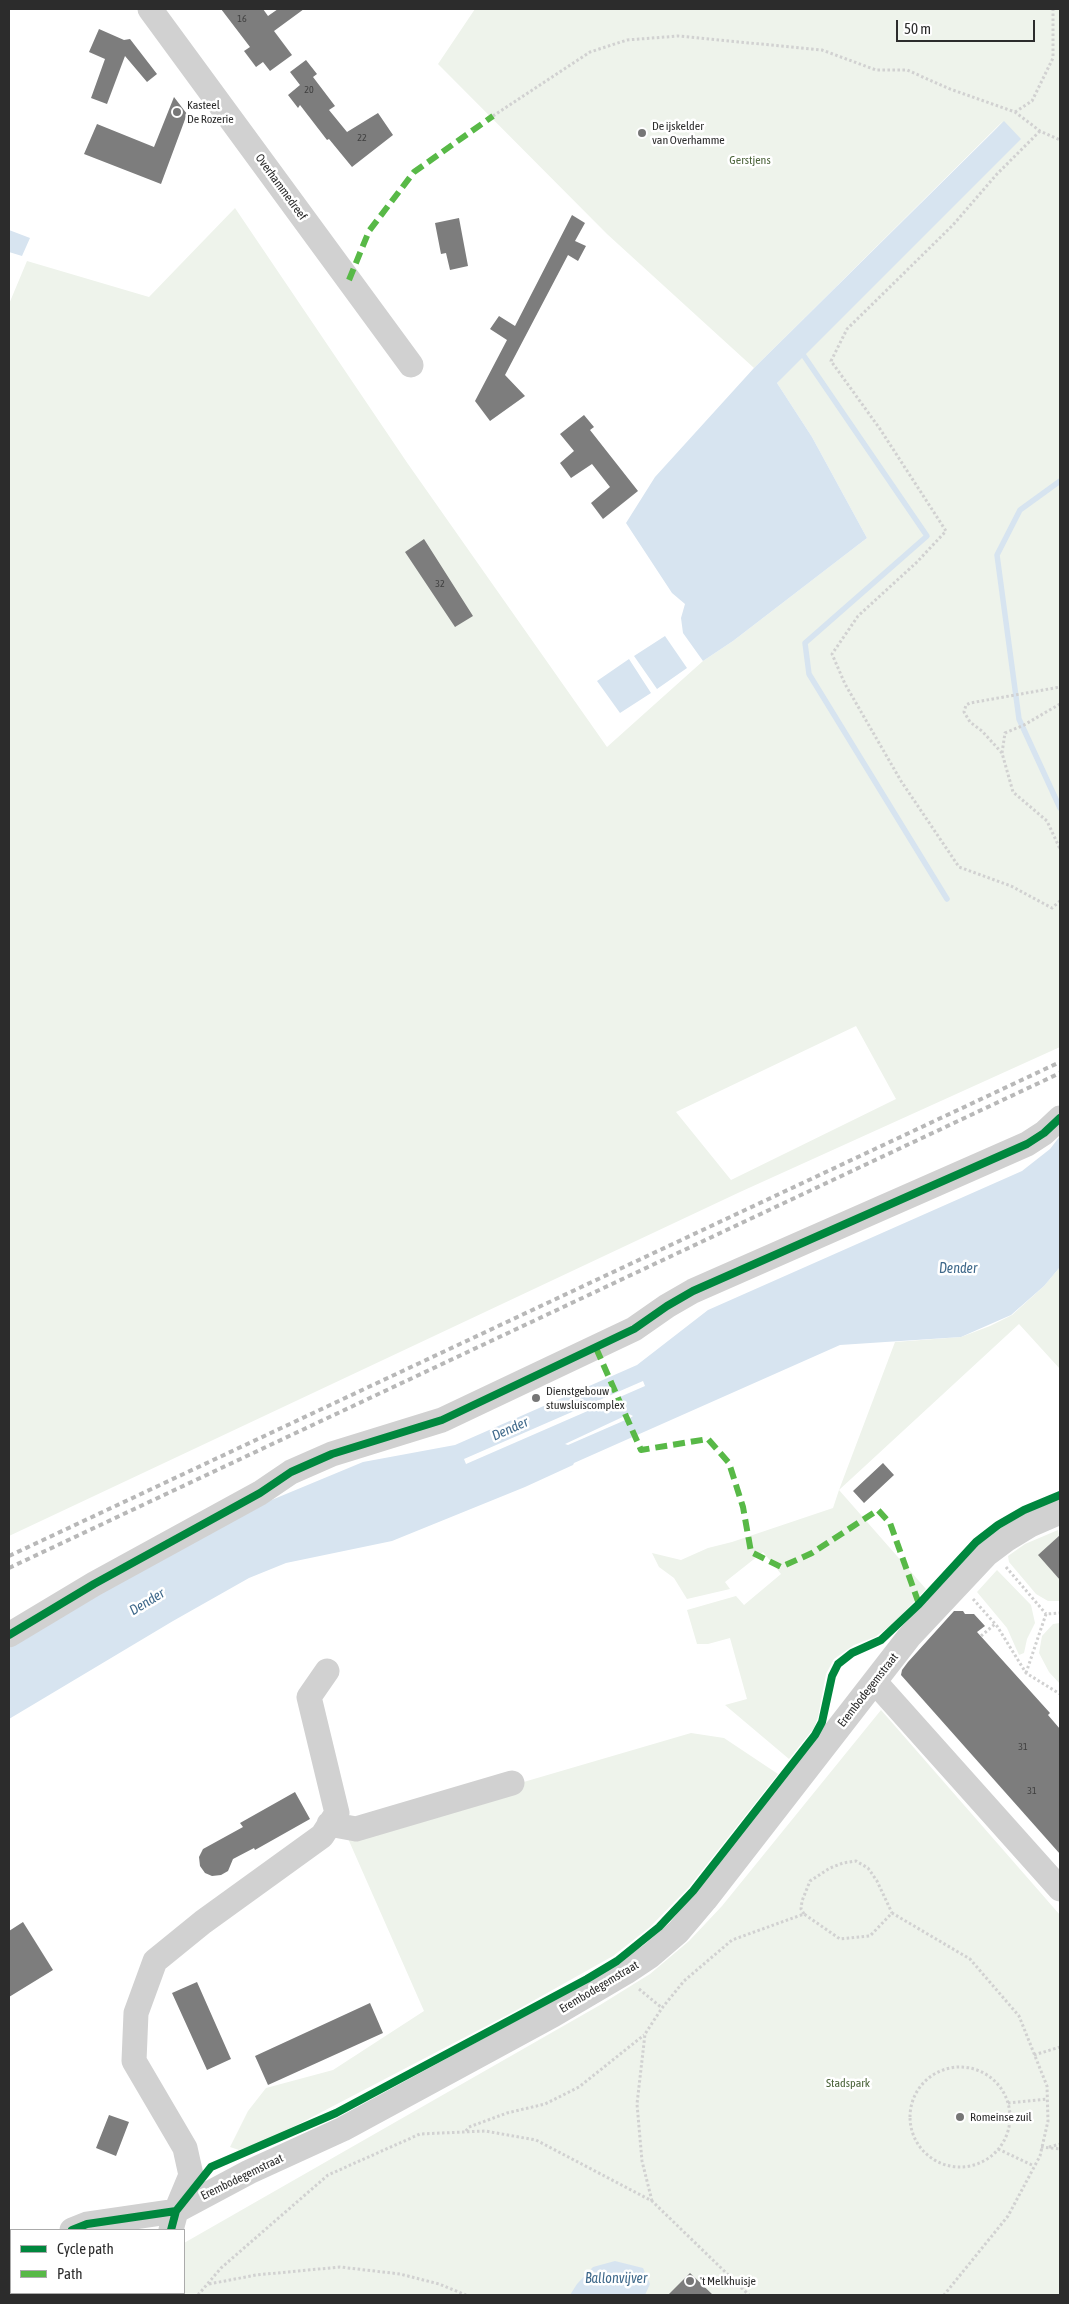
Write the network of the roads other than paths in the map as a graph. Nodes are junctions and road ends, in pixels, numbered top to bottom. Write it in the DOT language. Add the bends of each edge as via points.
graph roads {
  1 [pos="150,9"];
  2 [pos="411,365"];
  3 [pos="1060,1118"];
  4 [pos="1060,1512"];
  5 [pos="9,1635"];
  6 [pos="327,1671"];
  7 [pos="874,1682"];
  8 [pos="512,1783"];
  9 [pos="329,1824"];
  10 [pos="1060,1889"];
  11 [pos="174,2220"];
  12 [pos="74,2229"];
  1 -- 2 [label="street, Overhammedreef"];
  3 -- 5 [label="street" via="1027,1144 694,1291 634,1329 442,1420 332,1454 291,1472 260,1493"];
  4 -- 7 [label="street, Erembodegemstraat" via="1030,1525 990,1552 908,1637"];
  6 -- 9 [label="street" via="309,1697 337,1813"];
  7 -- 10 [label="street"];
  7 -- 11 [label="street, Erembodegemstraat" via="705,1900 678,1932 650,1956 553,2015 343,2130 249,2172"];
  8 -- 9 [label="street" via="356,1829"];
  9 -- 11 [label="street" via="322,1836 155,1961 136,2013 134,2061 184,2148 190,2176"];
  11 -- 12 [label="street, Erembodegemstraat" via="86,2224"];
}
